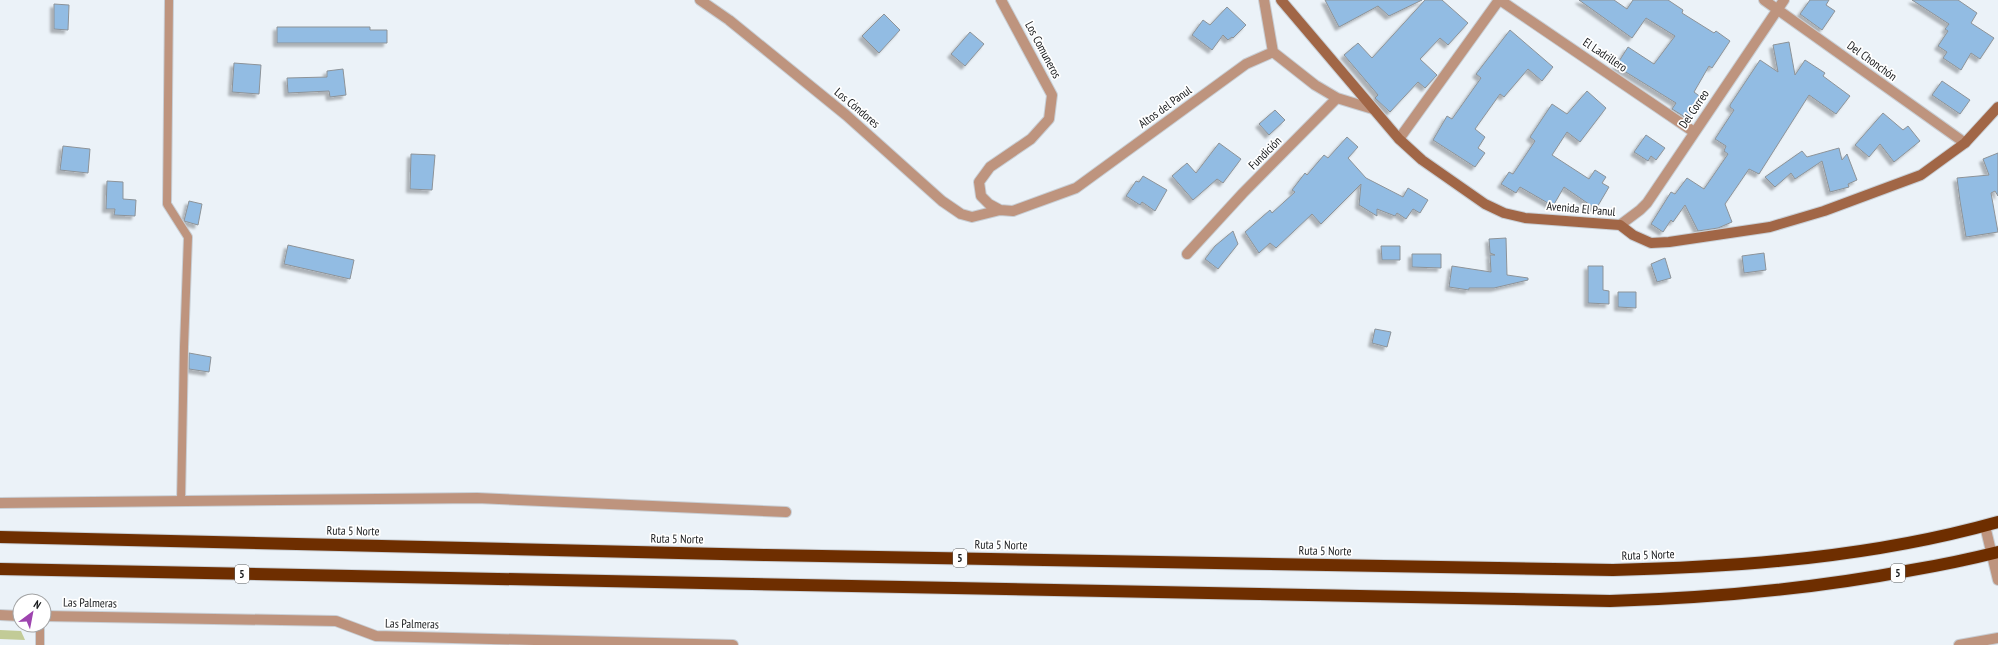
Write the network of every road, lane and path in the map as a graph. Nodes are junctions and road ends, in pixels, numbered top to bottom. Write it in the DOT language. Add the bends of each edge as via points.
graph roads {
  1 [pos="168,0"];
  2 [pos="700,0"];
  3 [pos="1001,0"];
  4 [pos="1264,0"];
  5 [pos="1281,0"];
  6 [pos="1500,0"];
  7 [pos="1764,0"];
  8 [pos="1784,0"];
  9 [pos="1778,9"];
  10 [pos="1273,52"];
  11 [pos="1337,98"];
  12 [pos="1998,107"];
  13 [pos="1373,109"];
  14 [pos="1694,132"];
  15 [pos="1399,139"];
  16 [pos="1965,143"];
  17 [pos="1000,210"];
  18 [pos="1620,225"];
  19 [pos="1187,254"];
  20 [pos="181,502"];
  21 [pos="0,503"];
  22 [pos="786,512"];
  23 [pos="1998,522"];
  24 [pos="1984,526"];
  25 [pos="0,537"];
  26 [pos="1995,552"];
  27 [pos="0,569"];
  28 [pos="1998,580"];
  29 [pos="0,615"];
  30 [pos="12,616"];
  31 [pos="52,616"];
  32 [pos="40,633"];
  33 [pos="1998,638"];
  34 [pos="377,640"];
  35 [pos="701,644"];
  36 [pos="40,645"];
  37 [pos="733,645"];
  38 [pos="1959,645"];
  1 -- 20 [label="lane" via="167,204 188,237"];
  2 -- 17 [label="street, Los Cóndores" via="729,20 846,115 961,214 976,217"];
  3 -- 17 [label="street, Los Comuneros" via="1052,95 1049,120 1031,139 990,167 980,182 981,196"];
  4 -- 10 [label="street"];
  5 -- 13 [label="street, Avenida El Panul"];
  6 -- 14 [label="street, El Ladrillero"];
  6 -- 15 [label="street"];
  7 -- 9 [label="street, Del Chonchón"];
  8 -- 9 [label="street, Del Correo"];
  9 -- 14 [label="street, Del Correo"];
  9 -- 16 [label="street, Del Chonchón"];
  10 -- 11 [label="street" via="1315,85"];
  10 -- 17 [label="street, Altos del Panul" via="1246,64 1076,188 1013,211"];
  11 -- 13 [label="street"];
  11 -- 19 [label="street, Fundición"];
  12 -- 16 [label="street, Avenida El Panul"];
  13 -- 15 [label="street, Avenida El Panul"];
  14 -- 18 [label="street, Del Correo" via="1647,203"];
  15 -- 18 [label="street, Avenida El Panul" via="1422,160 1465,191 1504,213 1526,218"];
  16 -- 18 [label="street, Avenida El Panul" via="1921,175 1824,211 1770,227 1651,243 1633,235"];
  20 -- 21 [label="street"];
  20 -- 22 [label="street" via="477,498"];
  23 -- 24 [label="highway, Ruta 5 Norte / 5"];
  24 -- 25 [label="highway, Ruta 5 Norte / 5" via="1890,546 1797,559 1726,566 1613,570 766,555"];
  24 -- 26 [label="street"];
  26 -- 27 [label="highway, 5" via="1893,574 1803,588 1717,596 1610,601"];
  26 -- 28 [label="street"];
  29 -- 30 [label="street"];
  31 -- 34 [label="street, Las Palmeras" via="336,621"];
  32 -- 36 [label="lane"];
  33 -- 38 [label="street"];
  34 -- 35 [label="street, Las Palmeras"];
  35 -- 37 [label="street, Las Palmeras"];
}
